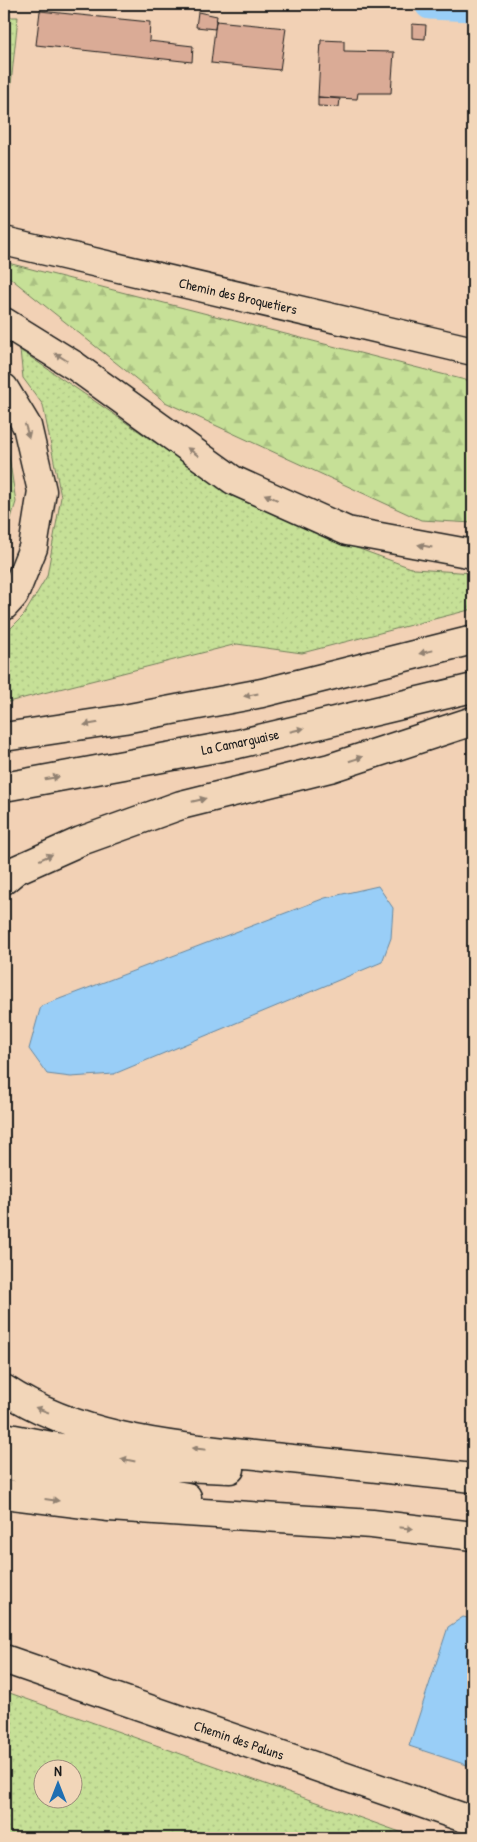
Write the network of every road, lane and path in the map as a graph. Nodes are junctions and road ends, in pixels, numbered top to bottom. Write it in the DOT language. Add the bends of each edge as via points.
graph roads {
  1 [pos="4,241"];
  2 [pos="4,322"];
  3 [pos="473,351"];
  4 [pos="4,388"];
  5 [pos="473,554"];
  6 [pos="4,606"];
  7 [pos="473,640"];
  8 [pos="473,688"];
  9 [pos="473,722"];
  10 [pos="4,737"];
  11 [pos="4,787"];
  12 [pos="4,880"];
  13 [pos="4,1389"];
  14 [pos="4,1437"];
  15 [pos="4,1465"];
  16 [pos="473,1479"];
  17 [pos="4,1494"];
  18 [pos="372,1524"];
  19 [pos="473,1536"];
  20 [pos="4,1659"];
  21 [pos="473,1821"];
  1 -- 3 [label="main road, Chemin des Broquetiers"];
  5 -- 2 [label="main road, one-way" via="347,531 233,480 75,366"];
  4 -- 6 [label="main road, one-way" via="27,426 42,491 34,548 14,595"];
  7 -- 10 [label="main road, one-way" via="262,693"];
  11 -- 8 [label="main road, La Camarguaise, one-way" via="238,744"];
  12 -- 9 [label="main road, one-way" via="16,870 82,841 181,805 330,768"];
  16 -- 13 [label="main road, one-way" via="176,1446 97,1432 28,1405"];
  16 -- 14 [label="main road, one-way" via="156,1466"];
  15 -- 18 [label="main road" via="166,1494"];
  17 -- 18 [label="main road, one-way" via="109,1508"];
  18 -- 19 [label="main road, one-way"];
  20 -- 21 [label="main road, Chemin des Paluns"];
}
